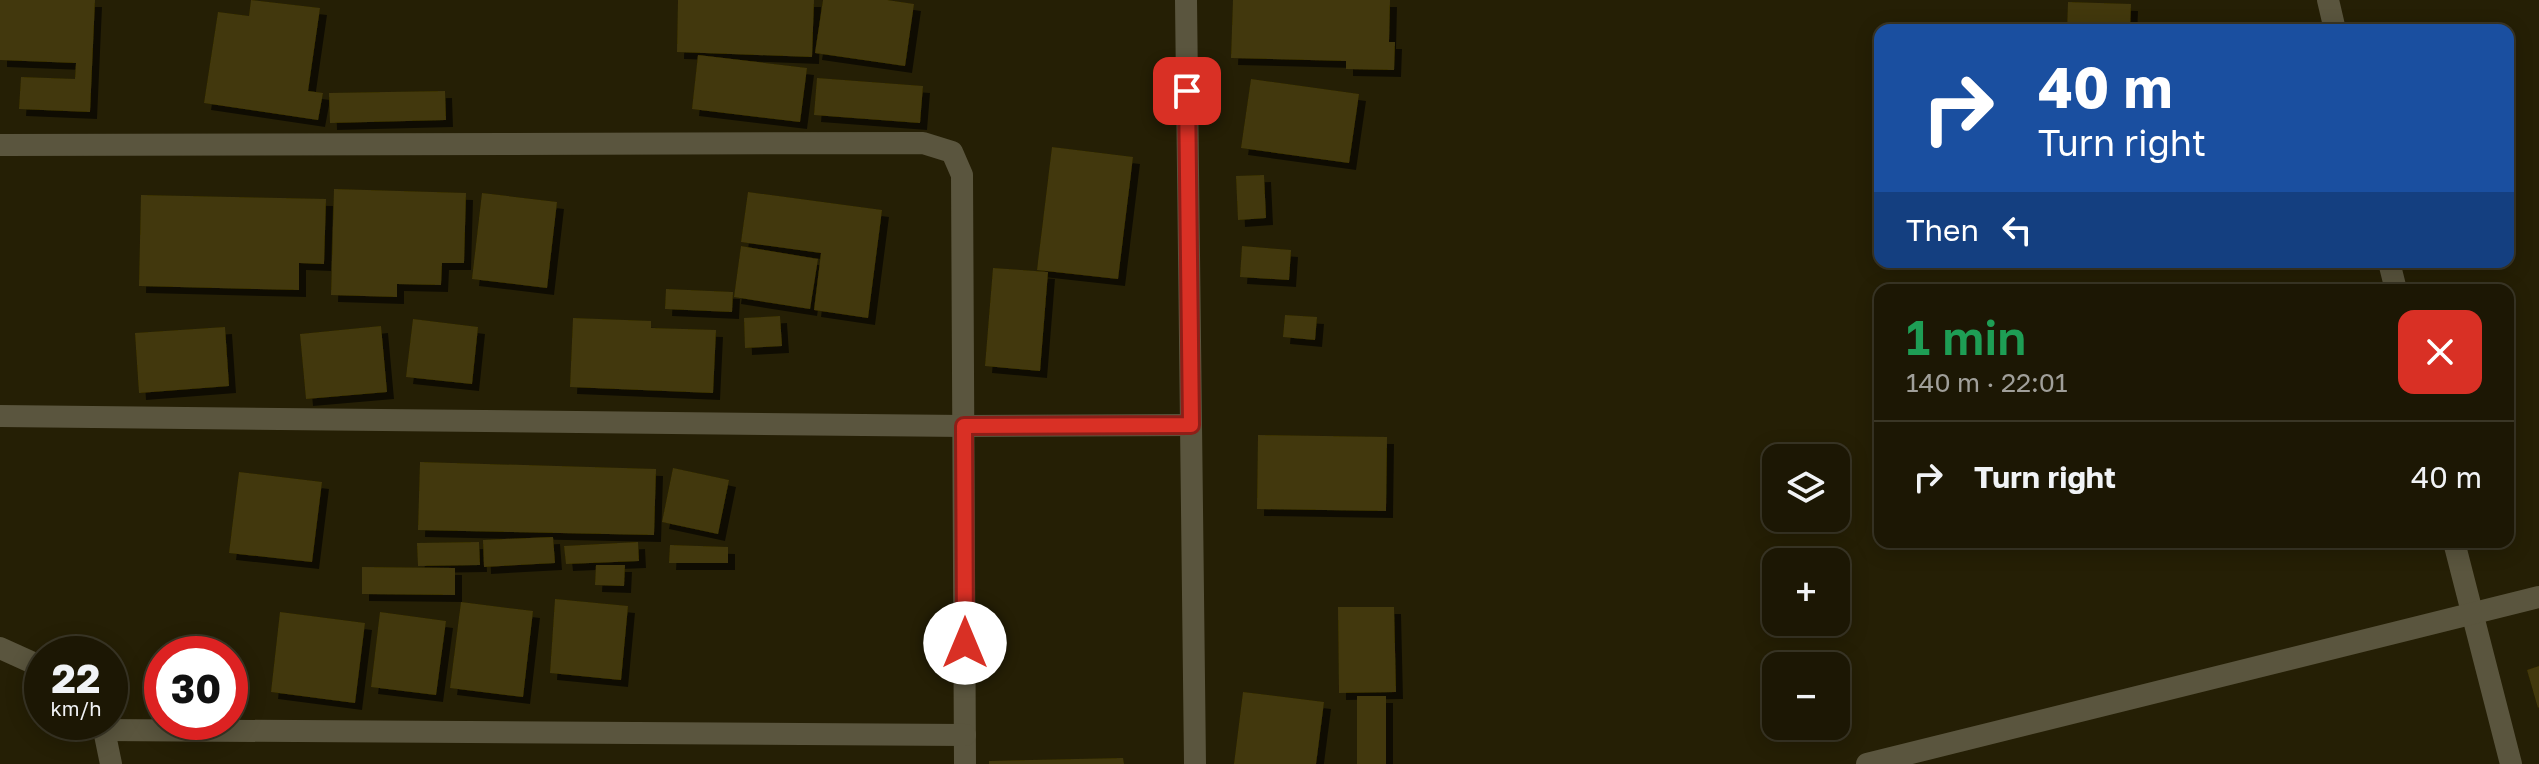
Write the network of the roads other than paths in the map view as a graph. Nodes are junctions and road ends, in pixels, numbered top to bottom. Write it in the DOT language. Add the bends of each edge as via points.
graph roads {
  1 [pos="1186,0"];
  2 [pos="2328,0"];
  3 [pos="2334,24"];
  4 [pos="0,145"];
  5 [pos="0,416"];
  6 [pos="1191,425"];
  7 [pos="964,426"];
  8 [pos="2455,548"];
  9 [pos="2539,597"];
  10 [pos="2471,615"];
  11 [pos="0,648"];
  12 [pos="24,659"];
  13 [pos="128,726"];
  14 [pos="965,735"];
  15 [pos="104,740"];
  16 [pos="111,764"];
  17 [pos="965,764"];
  18 [pos="1195,764"];
  19 [pos="1867,764"];
  20 [pos="2511,764"];
  1 -- 6 [label="street"];
  2 -- 3 [label="street"];
  4 -- 7 [label="street" via="923,143 952,152 962,175"];
  5 -- 7 [label="street"];
  6 -- 7 [label="street"];
  6 -- 18 [label="street"];
  7 -- 14 [label="street"];
  8 -- 10 [label="street"];
  9 -- 10 [label="street"];
  10 -- 19 [label="street"];
  10 -- 20 [label="street"];
  11 -- 12 [label="street"];
  13 -- 14 [label="street"];
  14 -- 17 [label="street"];
  15 -- 16 [label="street"];
}
